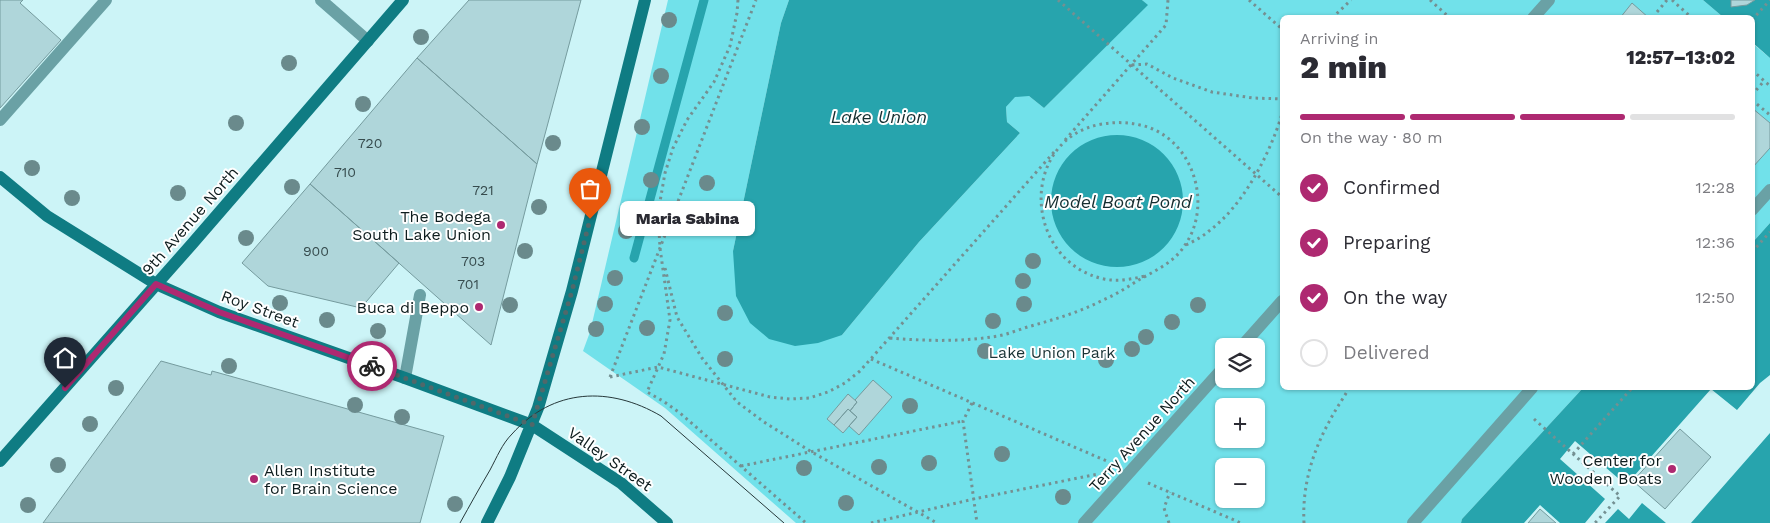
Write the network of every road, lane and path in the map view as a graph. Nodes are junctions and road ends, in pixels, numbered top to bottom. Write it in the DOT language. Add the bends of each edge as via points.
graph roads {
  1 [pos="106,0"];
  2 [pos="321,0"];
  3 [pos="403,0"];
  4 [pos="644,0"];
  5 [pos="738,0"];
  6 [pos="756,0"];
  7 [pos="1058,0"];
  8 [pos="1168,0"];
  9 [pos="1249,0"];
  10 [pos="1351,0"];
  11 [pos="1430,0"];
  12 [pos="1549,0"];
  13 [pos="1667,0"];
  14 [pos="1672,0"];
  15 [pos="1770,0"];
  16 [pos="1657,12"];
  17 [pos="1335,15"];
  18 [pos="1447,15"];
  19 [pos="1536,15"];
  20 [pos="1689,15"];
  21 [pos="1755,17"];
  22 [pos="1280,27"];
  23 [pos="368,41"];
  24 [pos="730,46"];
  25 [pos="737,49"];
  26 [pos="1132,65"];
  27 [pos="1755,73"];
  28 [pos="1764,81"];
  29 [pos="1770,86"];
  30 [pos="1755,92"];
  31 [pos="1280,99"];
  32 [pos="1755,102"];
  33 [pos="1770,115"];
  34 [pos="0,120"];
  35 [pos="1280,120"];
  36 [pos="1061,144"];
  37 [pos="1256,174"];
  38 [pos="0,176"];
  39 [pos="1770,190"];
  40 [pos="1280,195"];
  41 [pos="1755,207"];
  42 [pos="1770,232"];
  43 [pos="1185,245"];
  44 [pos="660,248"];
  45 [pos="1755,249"];
  46 [pos="1146,276"];
  47 [pos="156,284"];
  48 [pos="420,295"];
  49 [pos="1280,303"];
  50 [pos="890,338"];
  51 [pos="1249,338"];
  52 [pos="871,359"];
  53 [pos="658,367"];
  54 [pos="1215,377"];
  55 [pos="404,378"];
  56 [pos="721,383"];
  57 [pos="1348,390"];
  58 [pos="1530,390"];
  59 [pos="1630,390"];
  60 [pos="972,403"];
  61 [pos="963,422"];
  62 [pos="1539,423"];
  63 [pos="532,425"];
  64 [pos="810,452"];
  65 [pos="1573,454"];
  66 [pos="0,461"];
  67 [pos="1112,464"];
  68 [pos="741,466"];
  69 [pos="1097,475"];
  70 [pos="1142,480"];
  71 [pos="1170,492"];
  72 [pos="974,499"];
  73 [pos="920,512"];
  74 [pos="487,523"];
  75 [pos="667,523"];
  76 [pos="806,523"];
  77 [pos="871,523"];
  78 [pos="937,523"];
  79 [pos="977,523"];
  80 [pos="1084,523"];
  81 [pos="1169,523"];
  82 [pos="1241,523"];
  83 [pos="1304,523"];
  84 [pos="1413,523"];
  85 [pos="1595,523"];
  1 -- 34 [label="street"];
  2 -- 23 [label="street"];
  3 -- 23 [label="main road, 9th Avenue North"];
  4 -- 63 [label="main road" via="572,291"];
  5 -- 24 [label="path"];
  6 -- 25 [label="path"];
  7 -- 26 [label="path"];
  8 -- 26 [label="path" via="1166,25"];
  9 -- 22 [label="path"];
  10 -- 17 [label="path"];
  11 -- 18 [label="path"];
  12 -- 19 [label="street"];
  13 -- 16 [label="path"];
  14 -- 20 [label="path"];
  15 -- 21 [label="path"];
  23 -- 47 [label="main road, 9th Avenue North"];
  24 -- 25 [label="path"];
  24 -- 44 [label="path" via="714,82 687,120 665,173 658,213"];
  25 -- 44 [label="path"];
  26 -- 31 [label="path" via="1147,64 1173,78 1212,92"];
  26 -- 36 [label="path"];
  26 -- 37 [label="path"];
  27 -- 28 [label="path"];
  28 -- 29 [label="path"];
  28 -- 30 [label="path"];
  32 -- 33 [label="path"];
  35 -- 37 [label="path"];
  36 -- 43 [label="path" via="1099,124 1120,122 1142,125 1178,147 1190,164 1198,192 1195,226"];
  36 -- 46 [label="path" via="1042,182 1040,203 1044,224 1053,243 1066,260 1084,272 1118,280"];
  36 -- 50 [label="path"];
  37 -- 40 [label="path"];
  37 -- 43 [label="path" via="1216,225"];
  38 -- 47 [label="main road, Roy Street" via="47,216"];
  39 -- 41 [label="street"];
  42 -- 45 [label="path"];
  43 -- 46 [label="path" via="1171,262"];
  44 -- 53 [label="path" via="670,320 664,354"];
  44 -- 53 [label="path" via="610,378"];
  44 -- 56 [label="path" via="677,317"];
  46 -- 50 [label="path" via="1074,313 998,336 954,340"];
  47 -- 55 [label="main road, Roy Street" via="219,312"];
  47 -- 66 [label="main road, 9th Avenue North"];
  48 -- 55 [label="street"];
  49 -- 51 [label="street"];
  50 -- 52 [label="path"];
  52 -- 56 [label="path" via="845,383 809,398 770,397"];
  52 -- 60 [label="path"];
  53 -- 56 [label="path"];
  53 -- 68 [label="path" via="647,392 680,413"];
  54 -- 80 [label="street, Terry Avenue North"];
  55 -- 63 [label="main road, Roy Street"];
  56 -- 64 [label="path" via="737,402"];
  57 -- 83 [label="path" via="1319,442 1311,464"];
  58 -- 84 [label="street"];
  59 -- 65 [label="path"];
  60 -- 61 [label="path"];
  60 -- 67 [label="path"];
  61 -- 64 [label="path"];
  61 -- 72 [label="path"];
  62 -- 65 [label="path"];
  63 -- 74 [label="main road"];
  63 -- 75 [label="main road, Valley Street" via="621,483"];
  64 -- 68 [label="path"];
  64 -- 73 [label="path"];
  65 -- 85 [label="path" via="1620,496"];
  68 -- 76 [label="path"];
  69 -- 72 [label="path"];
  70 -- 71 [label="path"];
  71 -- 81 [label="path" via="1164,508"];
  71 -- 82 [label="path"];
  72 -- 73 [label="path"];
  72 -- 79 [label="path"];
  73 -- 77 [label="path"];
  73 -- 78 [label="path"];
}
